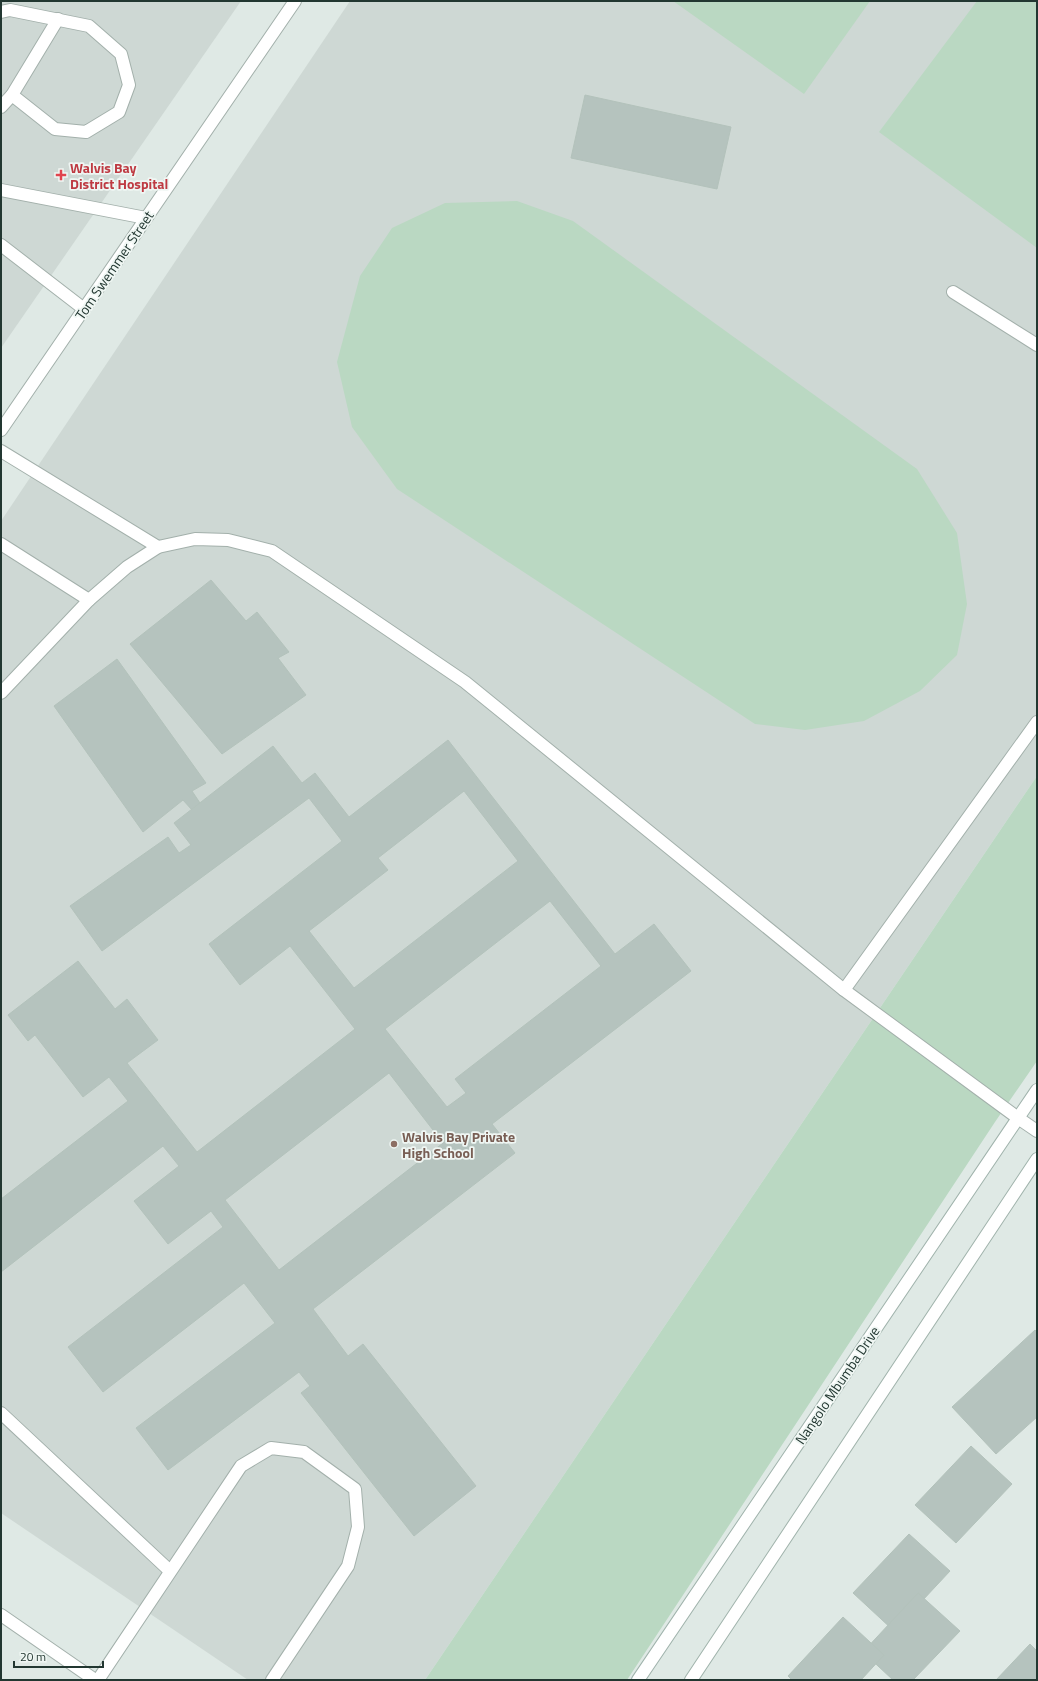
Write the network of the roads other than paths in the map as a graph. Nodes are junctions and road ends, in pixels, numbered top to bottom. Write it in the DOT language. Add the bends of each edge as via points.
graph roads {
  1 [pos="295,1"];
  2 [pos="1,12"];
  3 [pos="58,19"];
  4 [pos="12,95"];
  5 [pos="1,107"];
  6 [pos="1,190"];
  7 [pos="146,218"];
  8 [pos="1,245"];
  9 [pos="953,292"];
  10 [pos="84,310"];
  11 [pos="1037,345"];
  12 [pos="1,430"];
  13 [pos="1,451"];
  14 [pos="1,544"];
  15 [pos="158,547"];
  16 [pos="89,600"];
  17 [pos="1,693"];
  18 [pos="1037,722"];
  19 [pos="844,990"];
  20 [pos="1037,1090"];
  21 [pos="1018,1118"];
  22 [pos="1037,1131"];
  23 [pos="1037,1159"];
  24 [pos="1,1413"];
  25 [pos="170,1571"];
  26 [pos="1,1615"];
  27 [pos="95,1680"];
  28 [pos="98,1680"];
  29 [pos="272,1680"];
  30 [pos="638,1680"];
  31 [pos="691,1680"];
  1 -- 7 [label="street, Tom Swemmer Street"];
  2 -- 3 [label="street" via="10,10"];
  3 -- 4 [label="street"];
  3 -- 4 [label="street" via="89,26 121,54 129,85 120,112 86,132 55,129"];
  4 -- 5 [label="street"];
  6 -- 7 [label="street"];
  7 -- 10 [label="street, Tom Swemmer Street"];
  8 -- 10 [label="street"];
  9 -- 11 [label="street"];
  10 -- 12 [label="street, Tom Swemmer Street"];
  13 -- 15 [label="street"];
  14 -- 16 [label="street"];
  15 -- 16 [label="street" via="127,567"];
  15 -- 19 [label="street" via="195,539 228,540 272,551 465,682"];
  16 -- 17 [label="street"];
  18 -- 19 [label="street"];
  19 -- 21 [label="street"];
  20 -- 21 [label="street, Nangolo Mbumba Drive"];
  21 -- 22 [label="street"];
  21 -- 30 [label="street, Nangolo Mbumba Drive"];
  23 -- 31 [label="street"];
  24 -- 25 [label="street"];
  25 -- 28 [label="street"];
  25 -- 29 [label="street" via="240,1466 271,1448 304,1452 355,1489 358,1527 348,1566"];
  26 -- 27 [label="street"];
}
